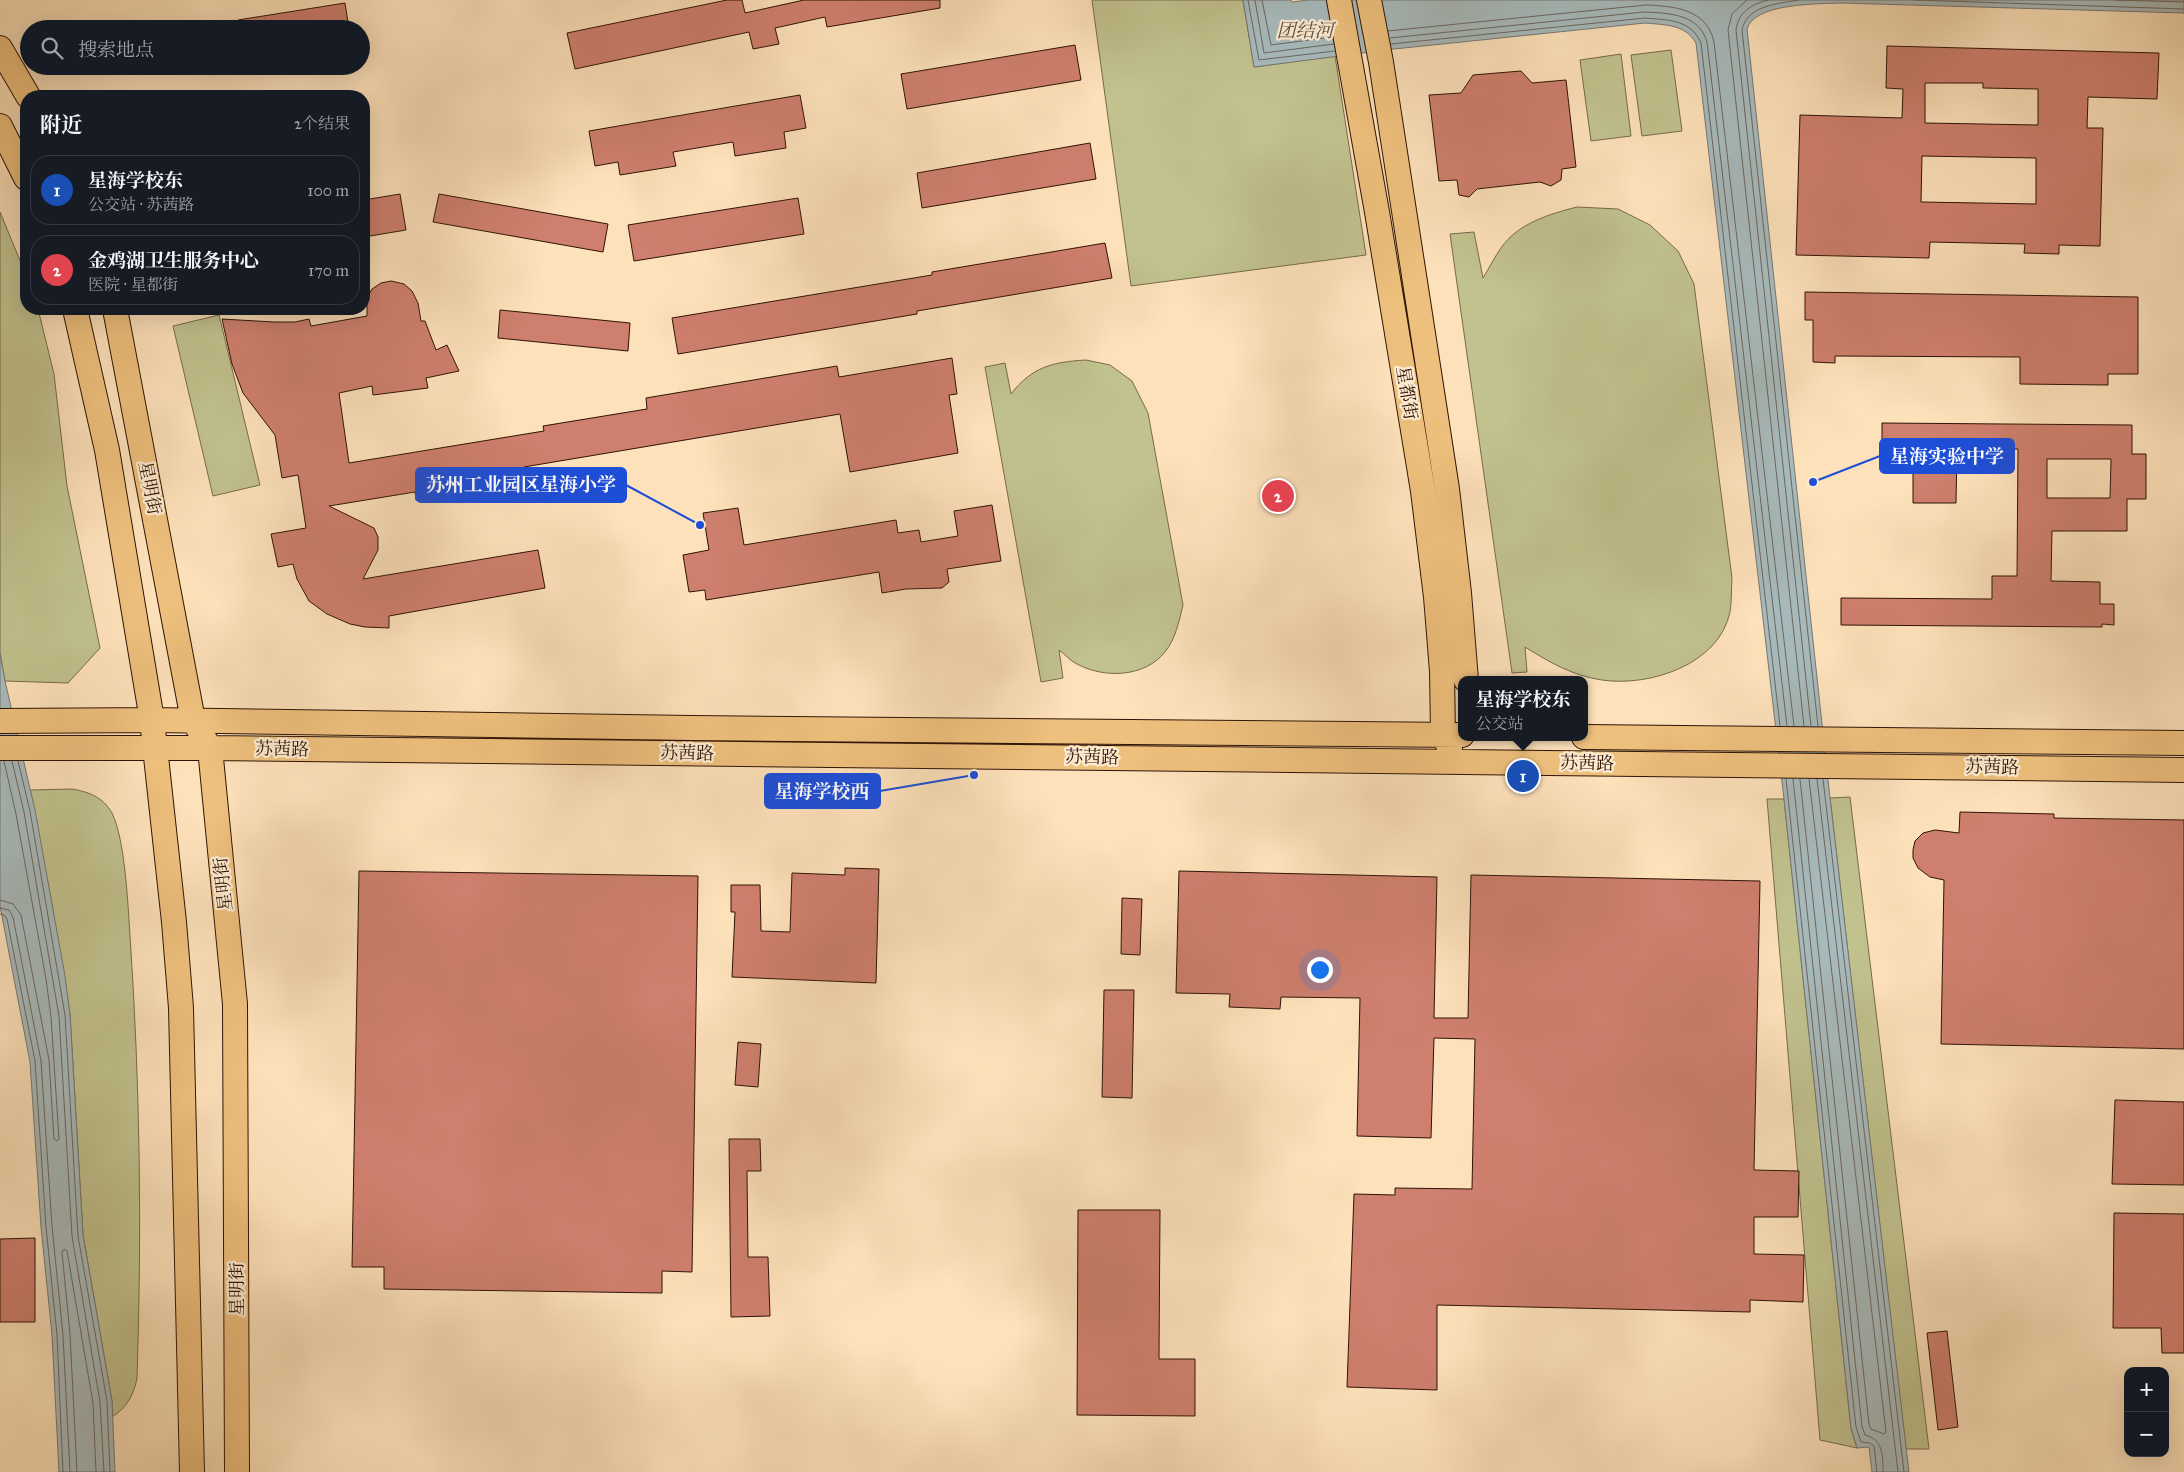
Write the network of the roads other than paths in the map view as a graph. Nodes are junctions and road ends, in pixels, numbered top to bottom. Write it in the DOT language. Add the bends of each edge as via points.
graph roads {
  1 [pos="1338,0"];
  2 [pos="1369,0"];
  3 [pos="0,48"];
  4 [pos="24,90"];
  5 [pos="0,126"];
  6 [pos="20,166"];
  7 [pos="76,315"];
  8 [pos="116,315"];
  9 [pos="1466,676"];
  10 [pos="152,720"];
  11 [pos="193,720"];
  12 [pos="0,721"];
  13 [pos="1452,735"];
  14 [pos="1588,737"];
  15 [pos="1465,741"];
  16 [pos="2184,743"];
  17 [pos="0,748"];
  18 [pos="210,748"];
  19 [pos="156,749"];
  20 [pos="1456,761"];
  21 [pos="2184,770"];
  22 [pos="192,1472"];
  23 [pos="238,1472"];
  1 -- 13 [label="main road, 星都街" via="1423,491"];
  2 -- 9 [label="main road, 星都街" via="1447,489"];
  3 -- 4 [label="main road"];
  5 -- 6 [label="main road"];
  7 -- 10 [label="main road, 星明街" via="107,450"];
  8 -- 11 [label="main road, 星明街"];
  10 -- 11 [label="main road, 苏茜路"];
  10 -- 12 [label="main road, 苏茜路"];
  10 -- 19 [label="main road, 星明街"];
  11 -- 13 [label="main road, 苏茜路"];
  11 -- 18 [label="main road, 星明街"];
  13 -- 20 [label="main road, 星都街"];
  14 -- 16 [label="main road, 苏茜路"];
  15 -- 20 [label="main road"];
  17 -- 19 [label="main road, 苏茜路"];
  18 -- 19 [label="main road, 苏茜路"];
  18 -- 20 [label="main road, 苏茜路"];
  18 -- 23 [label="main road, 星明街" via="235,1004"];
  19 -- 22 [label="main road, 星明街" via="181,1008"];
  20 -- 21 [label="main road, 苏茜路"];
}
